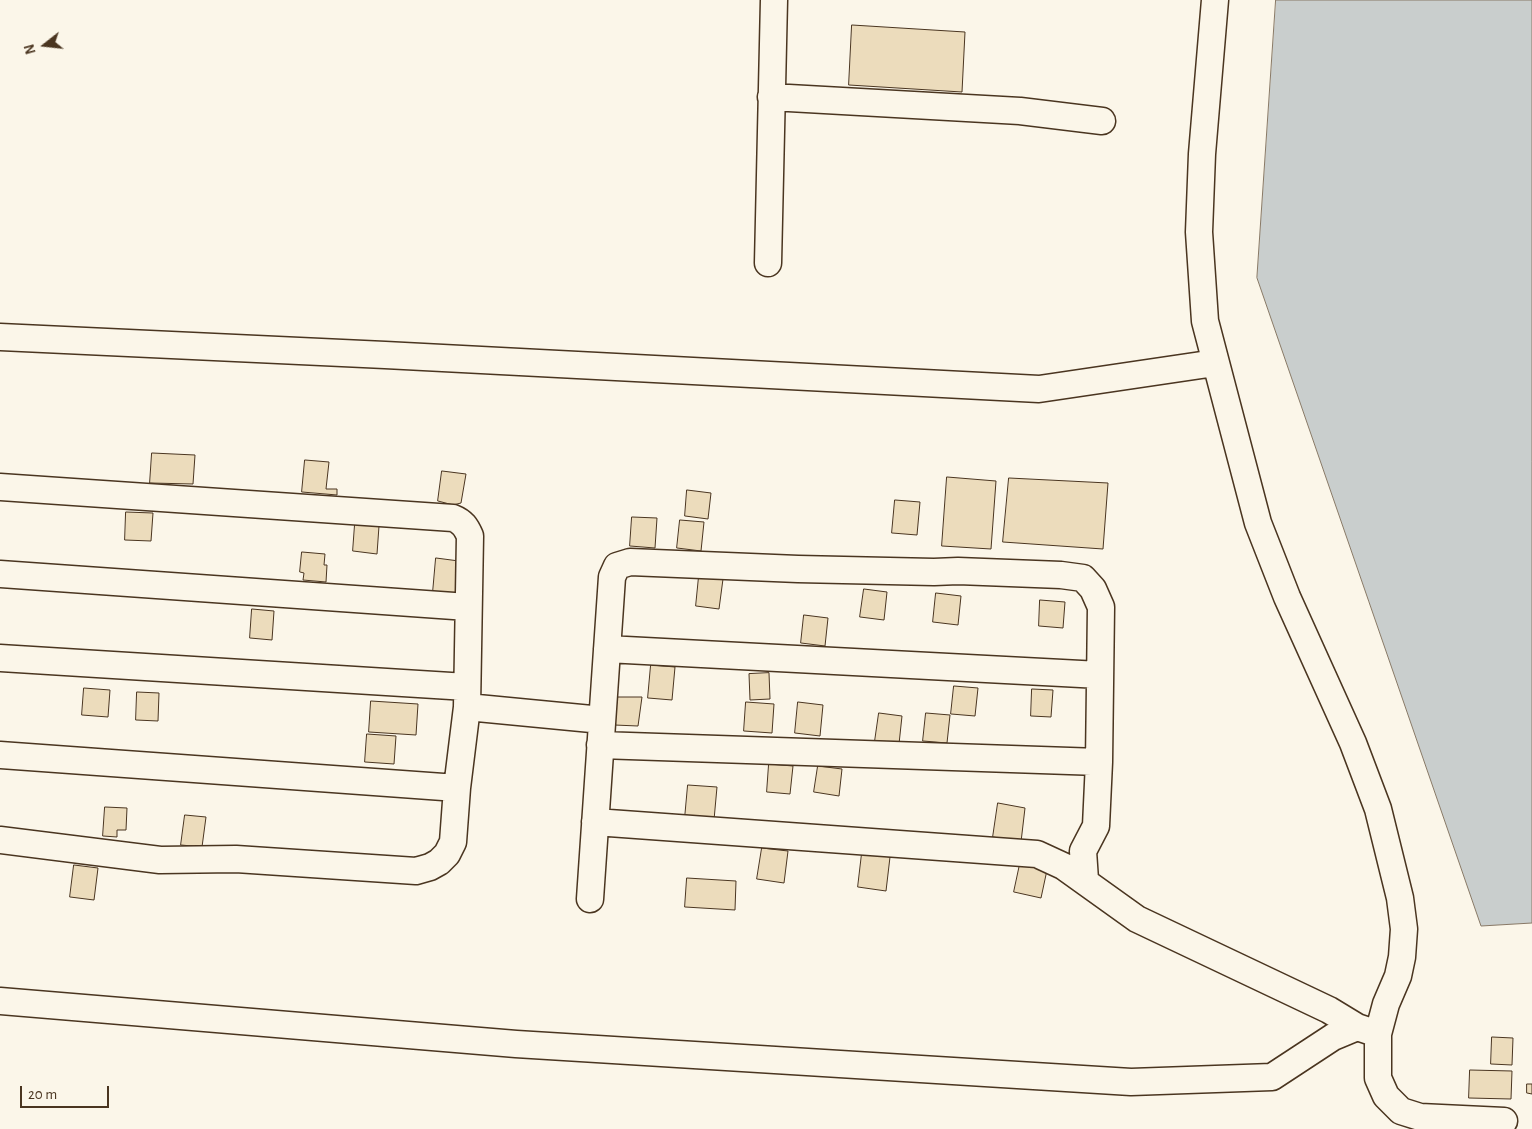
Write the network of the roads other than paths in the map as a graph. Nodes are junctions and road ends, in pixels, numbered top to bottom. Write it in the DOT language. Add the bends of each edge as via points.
graph roads {
  1 [pos="774,0"];
  2 [pos="1215,0"];
  3 [pos="771,97"];
  4 [pos="1102,121"];
  5 [pos="768,263"];
  6 [pos="0,337"];
  7 [pos="1215,363"];
  8 [pos="0,488"];
  9 [pos="0,574"];
  10 [pos="468,607"];
  11 [pos="607,649"];
  12 [pos="0,658"];
  13 [pos="1100,675"];
  14 [pos="467,697"];
  15 [pos="601,732"];
  16 [pos="0,755"];
  17 [pos="1099,762"];
  18 [pos="457,788"];
  19 [pos="595,822"];
  20 [pos="0,840"];
  21 [pos="1085,880"];
  22 [pos="590,899"];
  23 [pos="0,1000"];
  24 [pos="1368,1031"];
  25 [pos="1504,1121"];
  1 -- 3 [label="street"];
  2 -- 7 [label="street" via="1199,232 1205,321"];
  3 -- 4 [label="street" via="1020,111"];
  3 -- 5 [label="street"];
  6 -- 7 [label="street" via="1039,389"];
  7 -- 24 [label="street" via="1258,523 1287,597 1354,743 1378,809 1400,898 1404,929 1398,976 1386,1004"];
  8 -- 10 [label="street" via="453,518 460,521 470,536"];
  9 -- 10 [label="street"];
  10 -- 14 [label="street"];
  11 -- 13 [label="street"];
  11 -- 13 [label="street" via="612,577 617,566 630,562 1061,575 1083,578 1102,607"];
  11 -- 15 [label="street"];
  12 -- 14 [label="street"];
  13 -- 17 [label="street"];
  14 -- 15 [label="street"];
  14 -- 18 [label="street"];
  15 -- 17 [label="street"];
  15 -- 19 [label="street"];
  16 -- 18 [label="street"];
  17 -- 21 [label="street" via="1096,826 1083,851"];
  18 -- 20 [label="street" via="453,842 439,862 416,871 236,859 160,860"];
  19 -- 21 [label="street" via="1037,854"];
  19 -- 22 [label="street"];
  21 -- 24 [label="street" via="1137,918"];
  23 -- 24 [label="street" via="516,1044 1131,1082 1272,1077 1333,1037"];
  24 -- 25 [label="street" via="1378,1078 1386,1096 1401,1111 1420,1117"];
}
